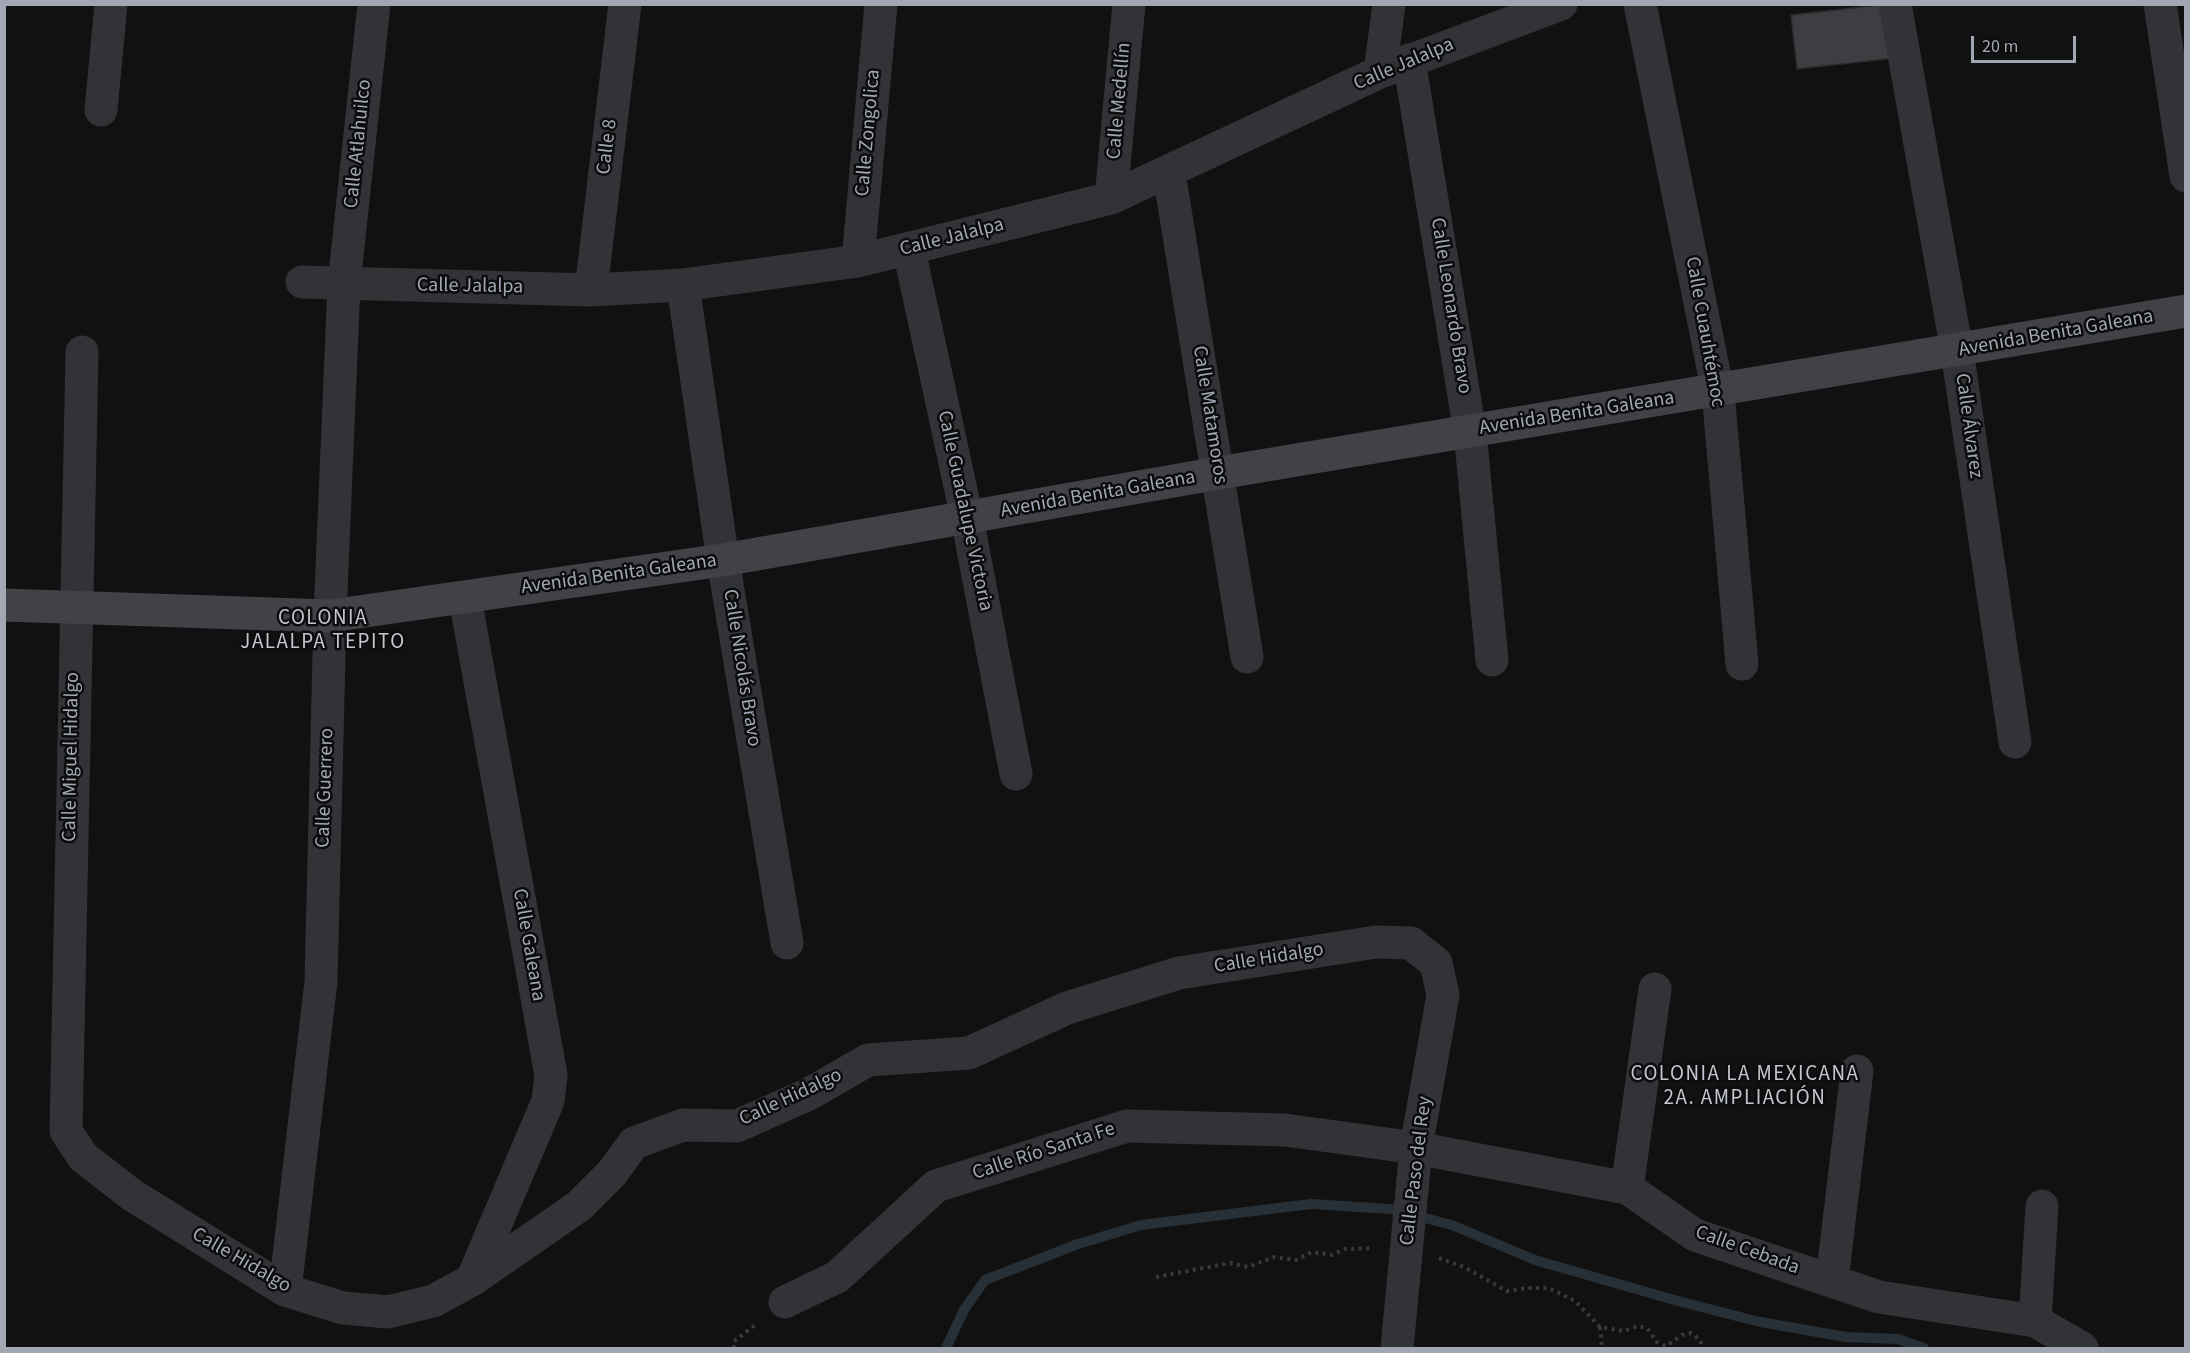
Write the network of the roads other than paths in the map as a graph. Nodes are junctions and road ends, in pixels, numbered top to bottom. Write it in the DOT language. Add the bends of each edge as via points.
graph roads {
  1 [pos="111,4"];
  2 [pos="374,4"];
  3 [pos="626,4"];
  4 [pos="881,4"];
  5 [pos="1129,4"];
  6 [pos="1389,4"];
  7 [pos="1561,4"];
  8 [pos="1640,4"];
  9 [pos="1896,4"];
  10 [pos="2160,4"];
  11 [pos="1395,66"];
  12 [pos="101,110"];
  13 [pos="1169,173"];
  14 [pos="2186,176"];
  15 [pos="1111,198"];
  16 [pos="909,250"];
  17 [pos="858,261"];
  18 [pos="302,282"];
  19 [pos="345,284"];
  20 [pos="683,285"];
  21 [pos="591,290"];
  22 [pos="2186,311"];
  23 [pos="1958,351"];
  24 [pos="82,352"];
  25 [pos="1718,392"];
  26 [pos="1470,432"];
  27 [pos="1219,473"];
  28 [pos="967,518"];
  29 [pos="723,560"];
  30 [pos="465,598"];
  31 [pos="4,605"];
  32 [pos="75,609"];
  33 [pos="330,616"];
  34 [pos="1247,657"];
  35 [pos="1492,660"];
  36 [pos="1742,664"];
  37 [pos="2015,742"];
  38 [pos="1016,774"];
  39 [pos="787,943"];
  40 [pos="1654,989"];
  41 [pos="1443,995"];
  42 [pos="1857,1071"];
  43 [pos="83,1156"];
  44 [pos="1415,1159"];
  45 [pos="1627,1188"];
  46 [pos="2042,1206"];
  47 [pos="472,1280"];
  48 [pos="1832,1280"];
  49 [pos="285,1290"];
  50 [pos="785,1302"];
  51 [pos="2035,1321"];
  52 [pos="1397,1348"];
  53 [pos="2082,1348"];
  1 -- 12 [label="street"];
  2 -- 19 [label="street, Calle Atlahuilco"];
  3 -- 21 [label="street, Calle 8"];
  4 -- 17 [label="street, Calle Zongolica"];
  5 -- 15 [label="street, Calle Medellín"];
  6 -- 11 [label="street, Calle Leonardo Bravo"];
  7 -- 11 [label="street, Calle Jalalpa"];
  8 -- 25 [label="street, Calle Cuauhtémoc"];
  9 -- 23 [label="street, Calle Álvarez"];
  10 -- 14 [label="street"];
  11 -- 13 [label="street, Calle Jalalpa"];
  11 -- 26 [label="street, Calle Leonardo Bravo"];
  13 -- 15 [label="street, Calle Jalalpa"];
  13 -- 27 [label="street, Calle Matamoros"];
  15 -- 16 [label="street, Calle Jalalpa"];
  16 -- 17 [label="street, Calle Jalalpa"];
  16 -- 28 [label="street, Calle Guadalupe Victoria"];
  17 -- 20 [label="street, Calle Jalalpa"];
  18 -- 19 [label="street, Calle Jalalpa"];
  19 -- 21 [label="street, Calle Jalalpa"];
  19 -- 33 [label="street, Calle Guerrero"];
  20 -- 21 [label="street, Calle Jalalpa"];
  20 -- 29 [label="street, Calle Nicolás Bravo"];
  22 -- 23 [label="street, Avenida Benita Galeana"];
  23 -- 25 [label="street, Avenida Benita Galeana"];
  23 -- 37 [label="street, Calle Álvarez"];
  24 -- 32 [label="street, Calle Miguel Hidalgo"];
  25 -- 26 [label="street, Avenida Benita Galeana"];
  25 -- 36 [label="street, Calle Cuauhtémoc"];
  26 -- 27 [label="street, Avenida Benita Galeana"];
  26 -- 35 [label="street, Calle Leonardo Bravo"];
  27 -- 28 [label="street, Avenida Benita Galeana"];
  27 -- 34 [label="street, Calle Matamoros"];
  28 -- 29 [label="street, Avenida Benita Galeana"];
  28 -- 38 [label="street, Calle Guadalupe Victoria"];
  29 -- 30 [label="street, Avenida Benita Galeana"];
  29 -- 39 [label="street, Calle Nicolás Bravo"];
  30 -- 33 [label="street, Avenida Benita Galeana"];
  30 -- 47 [label="street, Calle Galeana" via="551,1075 548,1101"];
  31 -- 32 [label="street, Avenida Benita Galeana"];
  32 -- 33 [label="street, Avenida Benita Galeana"];
  32 -- 43 [label="street, Calle Miguel Hidalgo" via="66,1131"];
  33 -- 49 [label="street, Calle Guerrero" via="321,981"];
  40 -- 45 [label="street"];
  41 -- 44 [label="street, Calle Paso del Rey"];
  41 -- 47 [label="street, Calle Hidalgo" via="1436,963 1411,944 1376,942 1179,972 1068,1008 969,1053 868,1060 809,1094 737,1126 683,1125 634,1143 612,1173 579,1206"];
  42 -- 48 [label="street"];
  43 -- 49 [label="street, Calle Hidalgo" via="132,1195"];
  44 -- 45 [label="street, Calle Cebada"];
  44 -- 50 [label="street, Calle Río Santa Fe" via="1285,1130 1127,1126 936,1186 837,1277"];
  44 -- 52 [label="street, Calle Paso del Rey"];
  45 -- 48 [label="street, Calle Cebada" via="1695,1235"];
  46 -- 51 [label="street"];
  47 -- 49 [label="street, Calle Hidalgo" via="433,1301 388,1312 343,1308"];
  48 -- 51 [label="street, Calle Cebada" via="1879,1297"];
  51 -- 53 [label="street, Calle Cebada"];
}
